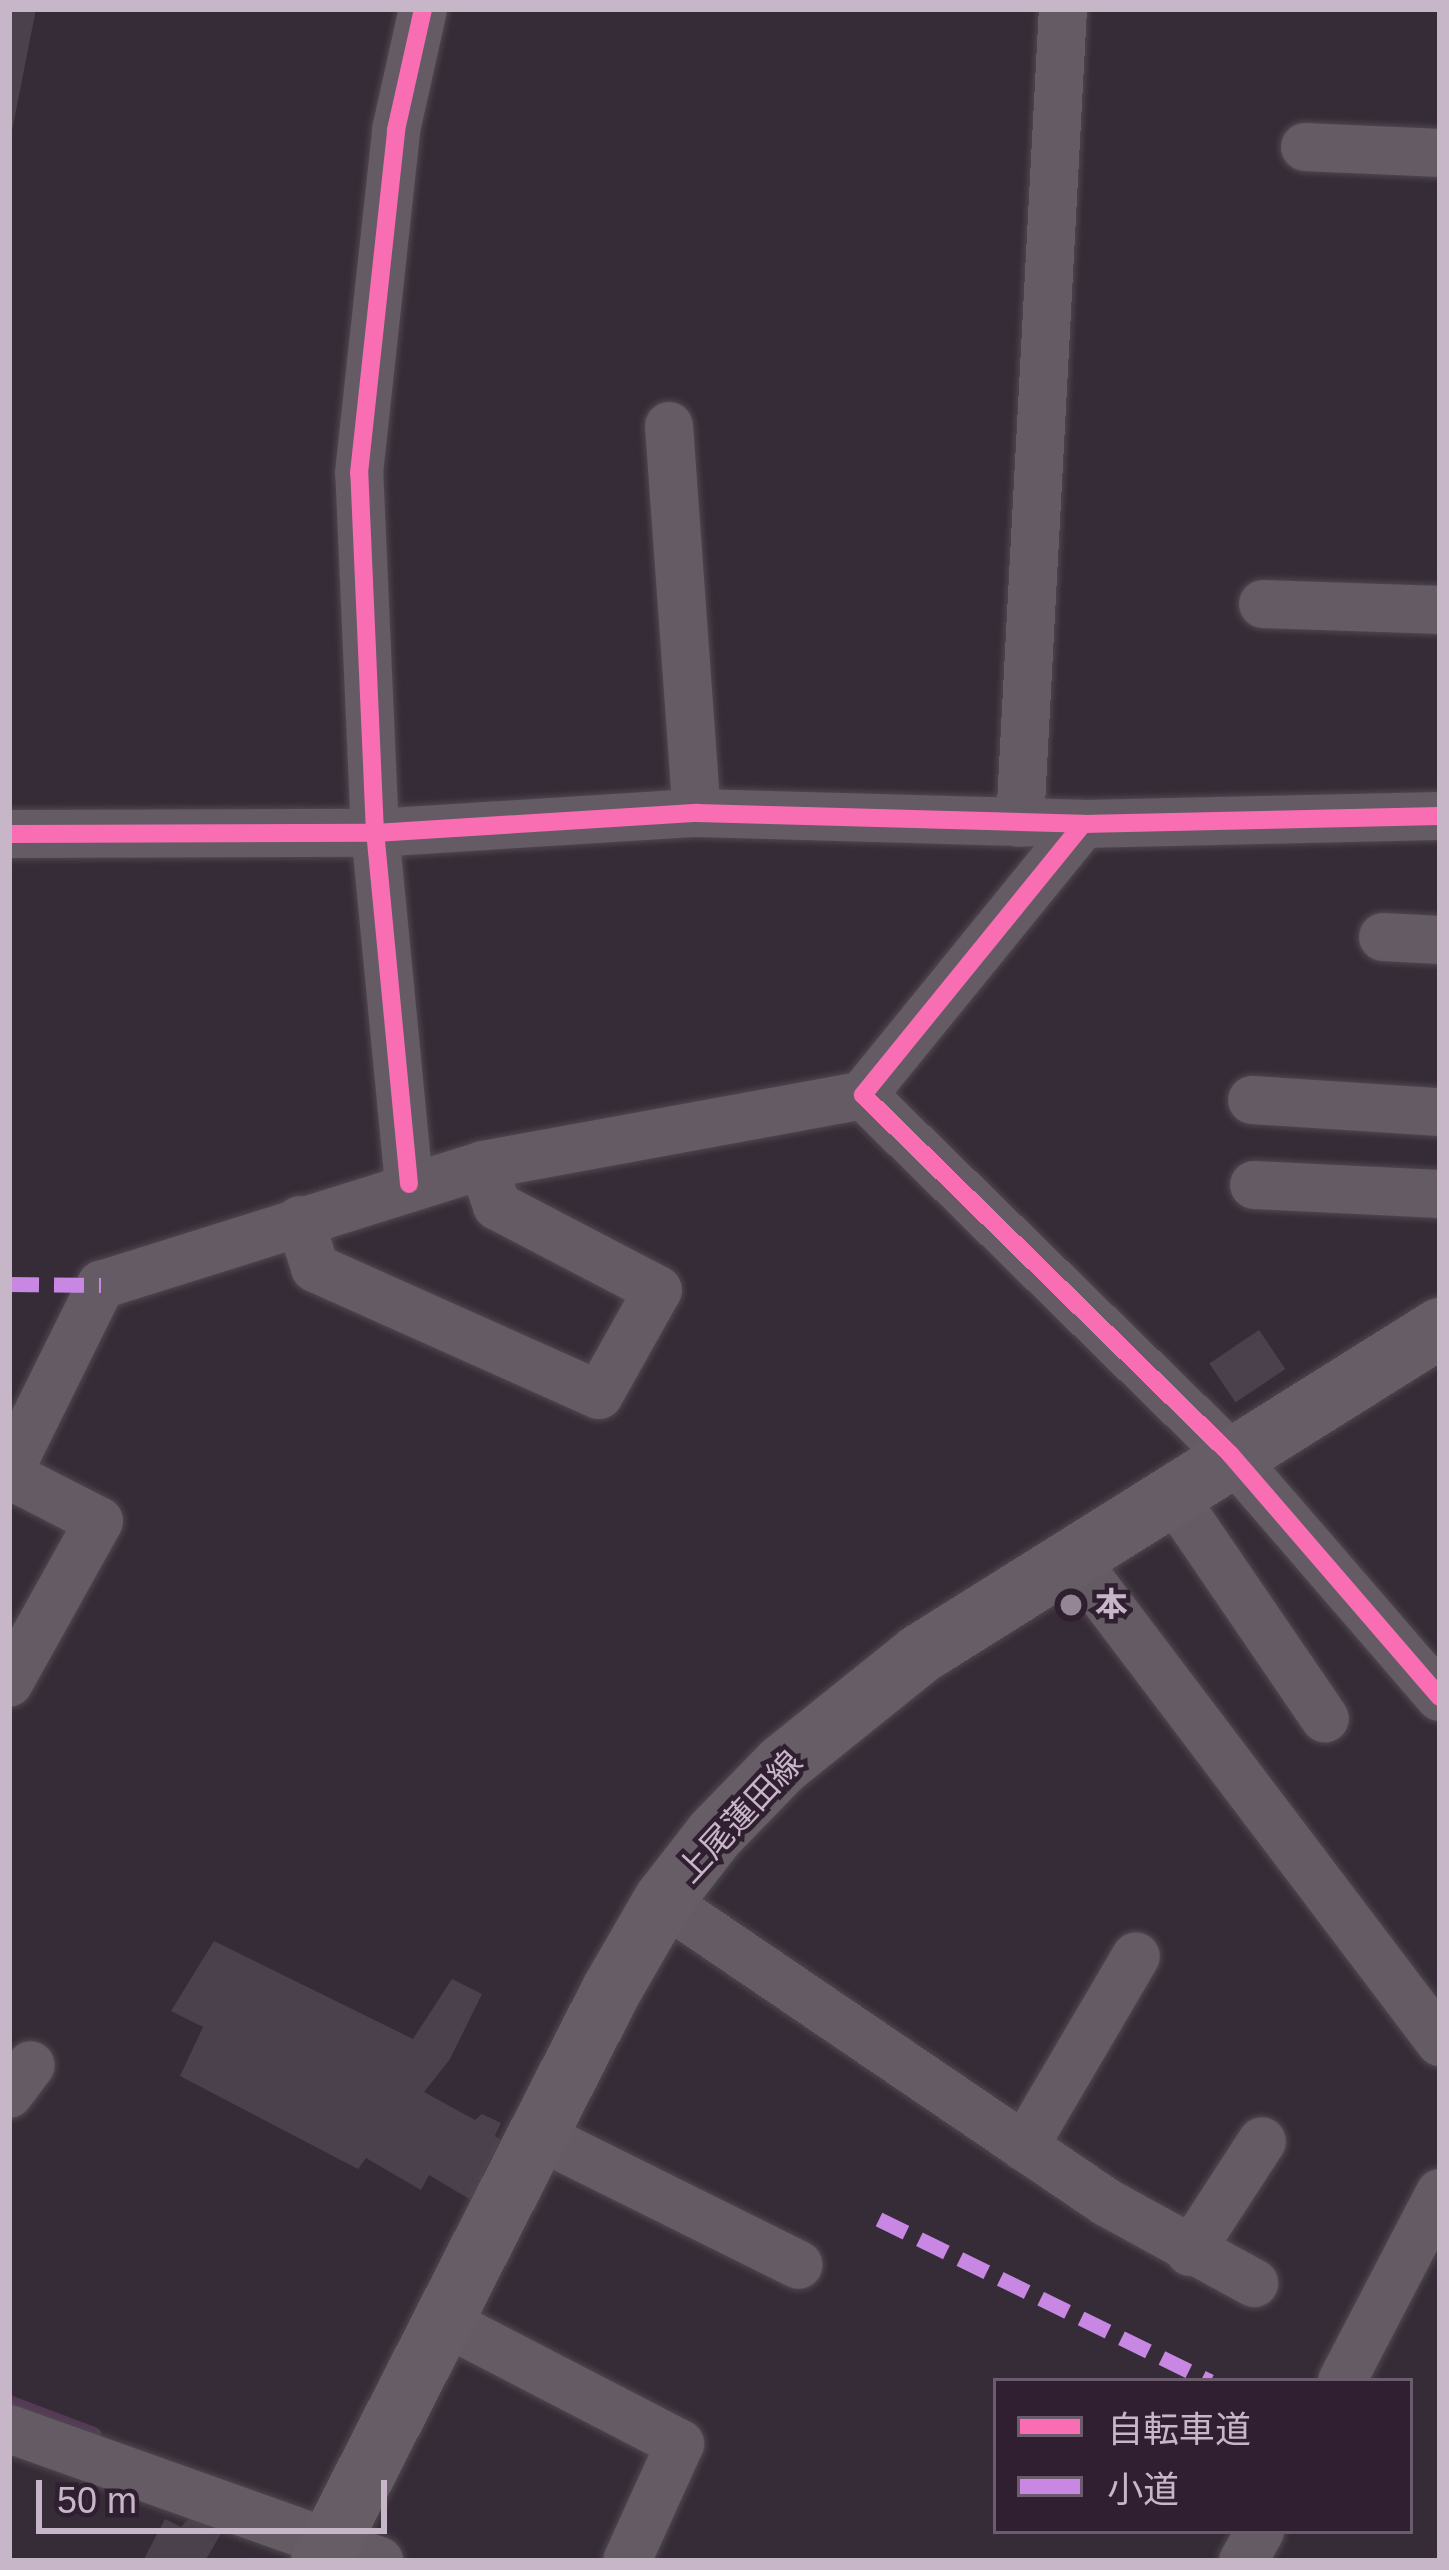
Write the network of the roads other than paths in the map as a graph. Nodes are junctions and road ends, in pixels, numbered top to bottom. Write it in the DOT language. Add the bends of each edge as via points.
graph roads {
  1 [pos="422,9"];
  2 [pos="1063,9"];
  3 [pos="1305,147"];
  4 [pos="1440,154"];
  5 [pos="669,426"];
  6 [pos="1263,604"];
  7 [pos="1440,610"];
  8 [pos="698,814"];
  9 [pos="1440,815"];
  10 [pos="1020,823"];
  11 [pos="1083,824"];
  12 [pos="375,833"];
  13 [pos="9,834"];
  14 [pos="1383,937"];
  15 [pos="1440,940"];
  16 [pos="863,1095"];
  17 [pos="1252,1100"];
  18 [pos="1440,1112"];
  19 [pos="484,1165"];
  20 [pos="409,1184"];
  21 [pos="1254,1186"];
  22 [pos="1440,1194"];
  23 [pos="300,1220"];
  24 [pos="1440,1328"];
  25 [pos="1230,1454"];
  26 [pos="9,1473"];
  27 [pos="1171,1492"];
  28 [pos="1072,1556"];
  29 [pos="9,1683"];
  30 [pos="1440,1697"];
  31 [pos="1325,1719"];
  32 [pos="663,1901"];
  33 [pos="1136,1956"];
  34 [pos="1440,2042"];
  35 [pos="537,2135"];
  36 [pos="1262,2141"];
  37 [pos="1024,2146"];
  38 [pos="1440,2193"];
  39 [pos="1190,2252"];
  40 [pos="799,2265"];
  41 [pos="1254,2283"];
  42 [pos="443,2321"];
  43 [pos="1344,2378"];
  44 [pos="9,2428"];
  45 [pos="1257,2534"];
  46 [pos="343,2555"];
  47 [pos="627,2561"];
  48 [pos="1243,2561"];
  1 -- 12 [label="street" via="396,130 359,473"];
  2 -- 10 [label="street"];
  3 -- 4 [label="street"];
  5 -- 8 [label="street"];
  6 -- 7 [label="street"];
  8 -- 10 [label="street"];
  8 -- 12 [label="street"];
  9 -- 11 [label="street"];
  10 -- 11 [label="street"];
  11 -- 16 [label="street"];
  12 -- 13 [label="street"];
  12 -- 20 [label="street"];
  14 -- 15 [label="street"];
  16 -- 19 [label="street"];
  16 -- 25 [label="street"];
  17 -- 18 [label="street"];
  19 -- 20 [label="street"];
  19 -- 23 [label="street" via="497,1206 658,1290 599,1395 315,1268"];
  20 -- 23 [label="street"];
  21 -- 22 [label="street"];
  23 -- 26 [label="street" via="101,1285"];
  24 -- 25 [label="main road, 上尾蓮田線"];
  25 -- 27 [label="main road, 上尾蓮田線"];
  25 -- 30 [label="street"];
  26 -- 29 [label="street" via="99,1521"];
  27 -- 28 [label="main road, 上尾蓮田線"];
  27 -- 31 [label="street"];
  28 -- 32 [label="main road, 上尾蓮田線" via="844,1712 742,1807"];
  28 -- 34 [label="street"];
  32 -- 35 [label="main road, 上尾蓮田線"];
  32 -- 37 [label="street"];
  33 -- 37 [label="street"];
  35 -- 40 [label="street"];
  35 -- 42 [label="main road, 上尾蓮田線"];
  36 -- 39 [label="street"];
  37 -- 39 [label="street"];
  38 -- 43 [label="street"];
  39 -- 41 [label="street"];
  42 -- 46 [label="main road, 上尾蓮田線"];
  42 -- 47 [label="street" via="680,2444"];
  44 -- 46 [label="street"];
  45 -- 48 [label="street"];
}
